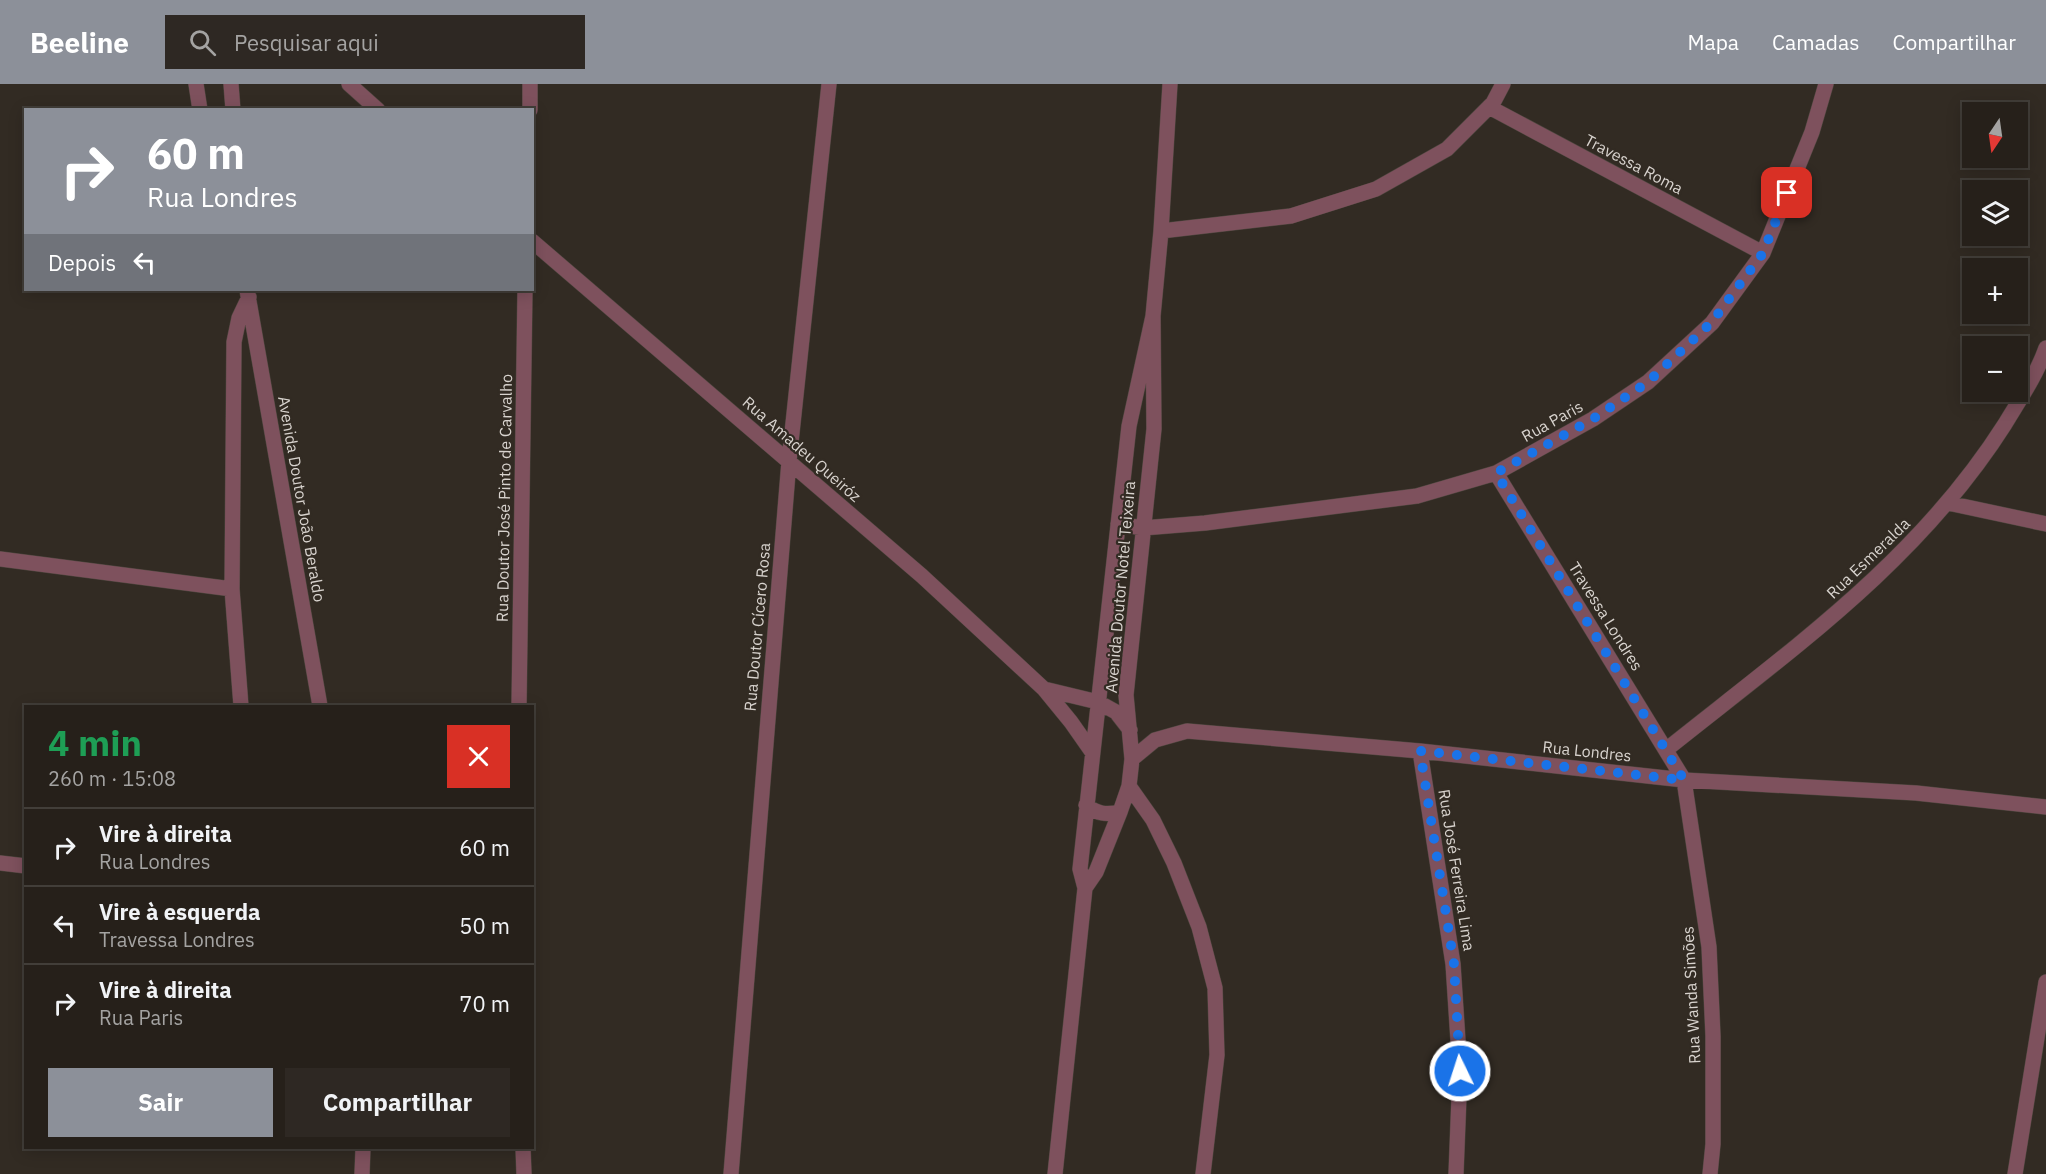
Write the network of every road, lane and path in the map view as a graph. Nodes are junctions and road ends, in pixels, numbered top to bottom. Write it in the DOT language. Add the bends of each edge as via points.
graph roads {
  1 [pos="196,84"];
  2 [pos="231,84"];
  3 [pos="349,84"];
  4 [pos="530,84"];
  5 [pos="829,84"];
  6 [pos="1170,84"];
  7 [pos="1503,84"];
  8 [pos="1826,84"];
  9 [pos="1489,107"];
  10 [pos="200,108"];
  11 [pos="233,108"];
  12 [pos="376,108"];
  13 [pos="530,108"];
  14 [pos="1161,231"];
  15 [pos="534,244"];
  16 [pos="1763,253"];
  17 [pos="525,291"];
  18 [pos="248,293"];
  19 [pos="1153,316"];
  20 [pos="2046,348"];
  21 [pos="789,461"];
  22 [pos="1496,473"];
  23 [pos="1948,503"];
  24 [pos="1118,524"];
  25 [pos="2046,524"];
  26 [pos="1143,528"];
  27 [pos="0,559"];
  28 [pos="232,589"];
  29 [pos="1044,689"];
  30 [pos="1098,702"];
  31 [pos="241,705"];
  32 [pos="320,705"];
  33 [pos="519,705"];
  34 [pos="1131,731"];
  35 [pos="1667,749"];
  36 [pos="1420,751"];
  37 [pos="1092,752"];
  38 [pos="1132,759"];
  39 [pos="1684,780"];
  40 [pos="1129,786"];
  41 [pos="1086,804"];
  42 [pos="2046,807"];
  43 [pos="1120,812"];
  44 [pos="0,863"];
  45 [pos="24,866"];
  46 [pos="1085,888"];
  47 [pos="2046,982"];
  48 [pos="363,1149"];
  49 [pos="523,1149"];
  50 [pos="362,1174"];
  51 [pos="524,1174"];
  52 [pos="731,1174"];
  53 [pos="1055,1174"];
  54 [pos="1203,1174"];
  55 [pos="1456,1174"];
  56 [pos="1710,1174"];
  57 [pos="2015,1174"];
  1 -- 10 [label="street"];
  2 -- 11 [label="street"];
  3 -- 12 [label="street"];
  4 -- 13 [label="street"];
  5 -- 21 [label="street, Rua Doutor Cícero Rosa"];
  6 -- 14 [label="street, Avenida Doutor Notel Teixeira"];
  7 -- 9 [label="street"];
  8 -- 16 [label="street, Rua Paris" via="1812,132"];
  9 -- 14 [label="street" via="1447,149 1376,189 1291,216"];
  9 -- 16 [label="street, Travessa Roma"];
  14 -- 19 [label="street, Avenida Doutor Notel Teixeira"];
  15 -- 21 [label="street, Rua Amadeu Queiróz"];
  16 -- 22 [label="street, Rua Paris" via="1712,322 1648,382 1593,419"];
  17 -- 33 [label="street, Rua Doutor José Pinto de Carvalho"];
  18 -- 28 [label="street, Avenida Doutor João Beraldo" via="234,342"];
  18 -- 32 [label="street, Avenida Doutor João Beraldo"];
  19 -- 24 [label="street, Avenida Doutor Notel Teixeira" via="1129,426"];
  19 -- 26 [label="street, Avenida Doutor Notel Teixeira" via="1154,429"];
  20 -- 23 [label="street, Rua Esmeralda" via="2039,370"];
  21 -- 29 [label="street, Rua Amadeu Queiróz"];
  21 -- 52 [label="street, Rua Doutor Cícero Rosa"];
  22 -- 26 [label="street, Rua Paris" via="1417,496"];
  22 -- 35 [label="street, Travessa Londres"];
  23 -- 25 [label="street"];
  23 -- 35 [label="street, Rua Esmeralda" via="1844,608"];
  24 -- 26 [label="street, Rua Paris"];
  24 -- 30 [label="street, Avenida Doutor Notel Teixeira"];
  26 -- 34 [label="street, Avenida Doutor Notel Teixeira" via="1126,695"];
  27 -- 28 [label="street"];
  28 -- 31 [label="street, Avenida Doutor João Beraldo"];
  29 -- 30 [label="street, Rua Amadeu Queiróz"];
  29 -- 37 [label="street, Rua Amadeu Queiróz"];
  30 -- 34 [label="street" via="1116,712"];
  30 -- 37 [label="street, Avenida Doutor Notel Teixeira"];
  34 -- 38 [label="street, Avenida Doutor Notel Teixeira"];
  35 -- 39 [label="street, Travessa Londres"];
  36 -- 38 [label="street, Rua Londres" via="1187,731 1155,740"];
  36 -- 39 [label="street, Rua Londres"];
  36 -- 55 [label="street, Rua José Ferreira Lima" via="1454,964 1460,1071"];
  37 -- 41 [label="street, Avenida Doutor Notel Teixeira"];
  38 -- 40 [label="street, Avenida Doutor Notel Teixeira"];
  39 -- 42 [label="street, Rua Londres" via="1916,793"];
  39 -- 56 [label="street, Rua Wanda Simões" via="1710,947"];
  40 -- 43 [label="street, Avenida Doutor Notel Teixeira"];
  40 -- 54 [label="street" via="1153,820 1174,863 1199,927 1215,988 1217,1055"];
  41 -- 43 [label="street" via="1095,812"];
  41 -- 46 [label="street, Avenida Doutor Notel Teixeira" via="1080,869"];
  43 -- 46 [label="street, Avenida Doutor Notel Teixeira" via="1096,872"];
  44 -- 45 [label="street"];
  46 -- 53 [label="street, Avenida Doutor Notel Teixeira"];
  47 -- 57 [label="street"];
  48 -- 50 [label="street"];
  49 -- 51 [label="street"];
}
